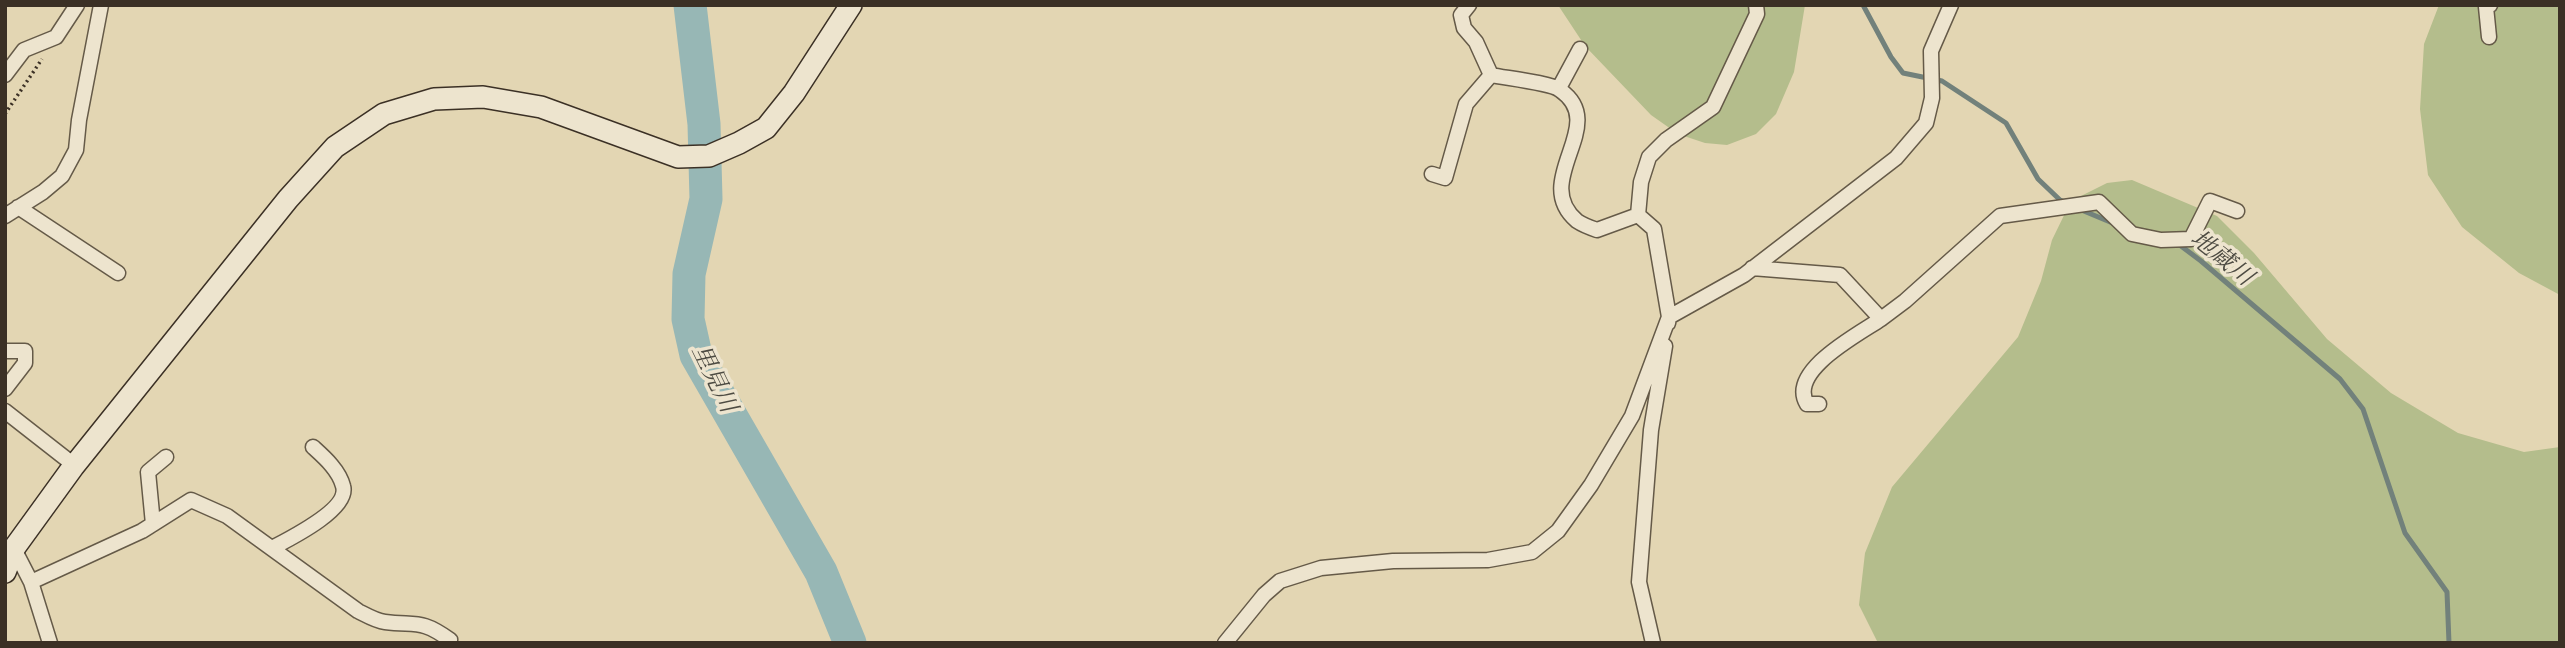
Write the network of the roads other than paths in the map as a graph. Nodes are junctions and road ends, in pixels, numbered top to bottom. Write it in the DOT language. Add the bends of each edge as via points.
graph roads {
  1 [pos="77,5"];
  2 [pos="101,5"];
  3 [pos="851,5"];
  4 [pos="1469,5"];
  5 [pos="1756,5"];
  6 [pos="1951,5"];
  7 [pos="2490,5"];
  8 [pos="2489,37"];
  9 [pos="1580,49"];
  10 [pos="5,75"];
  11 [pos="1491,75"];
  12 [pos="1559,88"];
  13 [pos="1432,174"];
  14 [pos="18,207"];
  15 [pos="2237,211"];
  16 [pos="1638,215"];
  17 [pos="5,216"];
  18 [pos="1752,268"];
  19 [pos="118,273"];
  20 [pos="1669,317"];
  21 [pos="1881,319"];
  22 [pos="5,351"];
  23 [pos="5,388"];
  24 [pos="1819,404"];
  25 [pos="5,411"];
  26 [pos="313,447"];
  27 [pos="166,457"];
  28 [pos="74,465"];
  29 [pos="153,524"];
  30 [pos="10,545"];
  31 [pos="272,548"];
  32 [pos="5,572"];
  33 [pos="31,582"];
  34 [pos="50,643"];
  35 [pos="449,643"];
  36 [pos="1226,643"];
  37 [pos="1653,643"];
  1 -- 10 [label="street" via="57,37 24,50"];
  2 -- 14 [label="street" via="76,150 62,176"];
  3 -- 28 [label="street" via="766,128 709,156 678,157 541,107 483,97 434,99 384,114 335,147 288,198"];
  4 -- 11 [label="street" via="1461,15 1464,29 1476,42"];
  5 -- 16 [label="street" via="1757,14 1713,107 1649,157"];
  6 -- 18 [label="street" via="1931,51 1932,98 1926,122 1896,158"];
  7 -- 8 [label="street" via="2486,7"];
  9 -- 12 [label="street"];
  11 -- 12 [label="street"];
  11 -- 13 [label="street" via="1466,104 1446,178"];
  12 -- 16 [label="street" via="1574,105 1578,127 1560,182 1565,205 1578,221 1597,230"];
  14 -- 17 [label="street"];
  14 -- 19 [label="street"];
  15 -- 21 [label="street" via="2210,201 2191,239 2161,240 2132,234 2099,202 2000,216"];
  16 -- 20 [label="street" via="1654,229"];
  18 -- 20 [label="street"];
  18 -- 21 [label="street" via="1840,275"];
  20 -- 36 [label="street" via="1623,433 1558,531 1532,552 1488,560 1393,561 1321,568 1280,581"];
  20 -- 37 [label="street" via="1651,430 1639,582"];
  21 -- 24 [label="street" via="1811,370 1803,397 1807,404"];
  22 -- 23 [label="street" via="25,351 25,363"];
  25 -- 28 [label="street"];
  26 -- 31 [label="street" via="331,464 344,486 343,494 323,519"];
  27 -- 29 [label="street" via="148,472"];
  28 -- 30 [label="street"];
  29 -- 31 [label="street" via="191,500 227,516"];
  29 -- 33 [label="street"];
  30 -- 32 [label="street"];
  30 -- 33 [label="street"];
  31 -- 35 [label="street" via="358,611 382,622 421,623"];
  33 -- 34 [label="street"];
}
